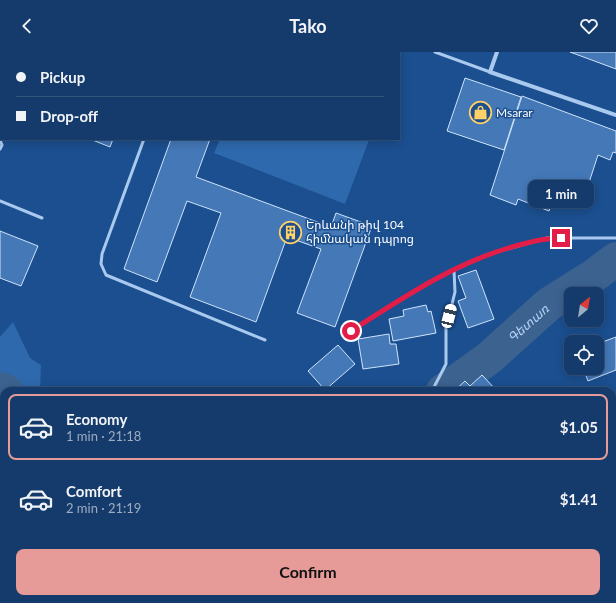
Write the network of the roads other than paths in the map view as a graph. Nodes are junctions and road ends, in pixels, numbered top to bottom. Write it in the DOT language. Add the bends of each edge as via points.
graph roads {
  1 [pos="435,52"];
  2 [pos="497,52"];
  3 [pos="490,72"];
  4 [pos="616,115"];
  5 [pos="0,140"];
  6 [pos="144,140"];
  7 [pos="0,149"];
  8 [pos="0,201"];
  9 [pos="42,218"];
  10 [pos="616,238"];
  11 [pos="454,270"];
  12 [pos="351,331"];
  13 [pos="265,340"];
  14 [pos="434,387"];
  1 -- 3 [label="lane"];
  2 -- 3 [label="street"];
  3 -- 4 [label="street"];
  5 -- 7 [label="lane"];
  6 -- 13 [label="lane" via="102,254 101,264 106,275"];
  8 -- 9 [label="lane"];
  10 -- 11 [label="lane" via="546,238 486,255"];
  11 -- 12 [label="lane" via="426,284"];
  11 -- 14 [label="lane" via="455,292 446,328 446,364"];
}
